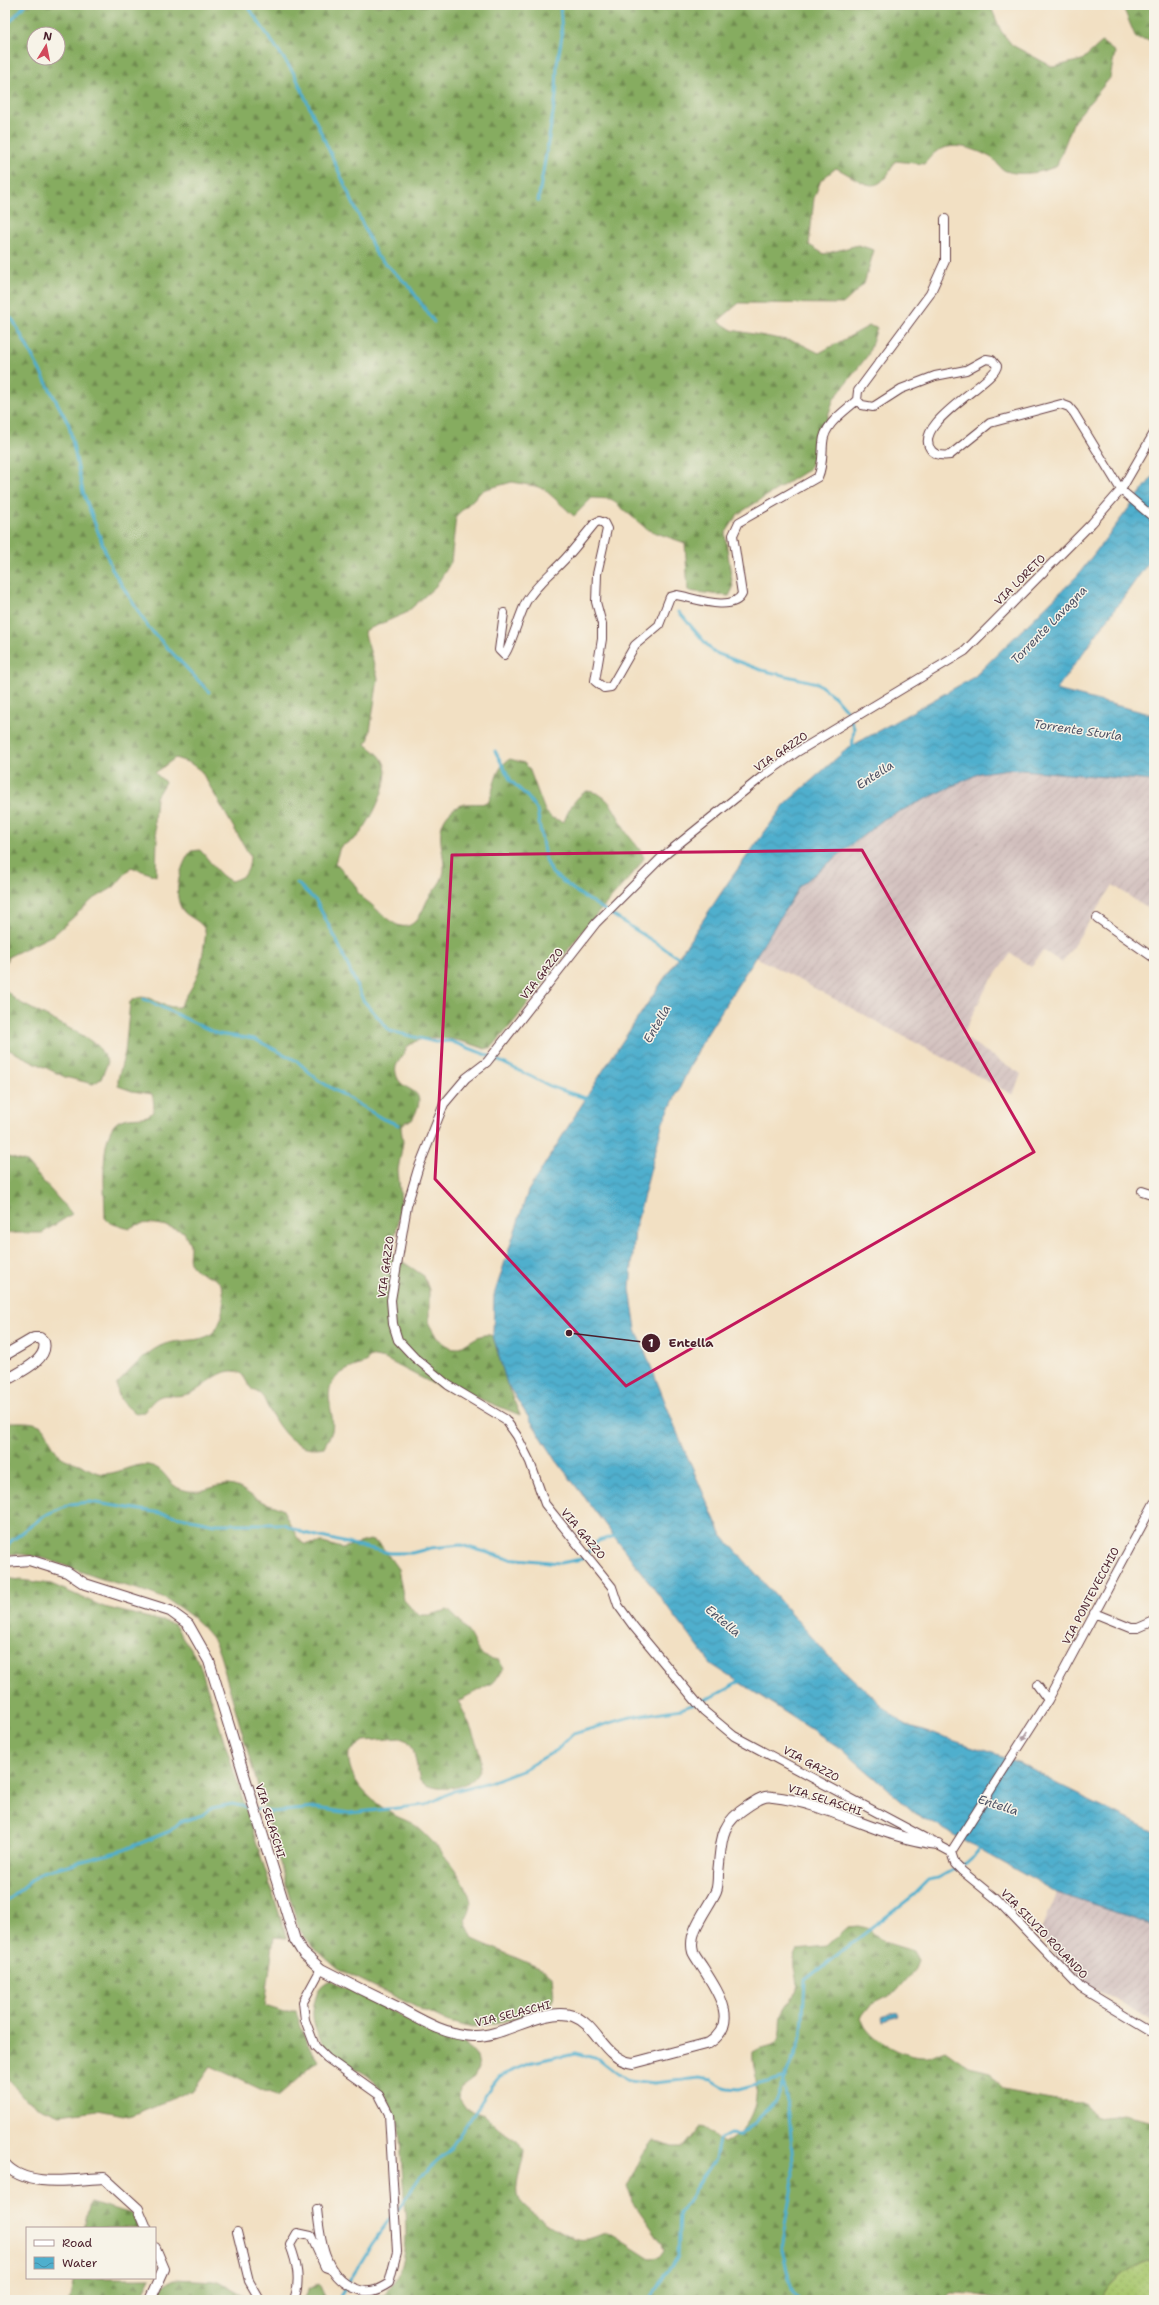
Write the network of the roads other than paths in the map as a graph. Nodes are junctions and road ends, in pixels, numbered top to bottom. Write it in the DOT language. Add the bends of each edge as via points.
graph roads {
  1 [pos="946,219"];
  2 [pos="857,400"];
  3 [pos="1154,433"];
  4 [pos="1124,494"];
  5 [pos="1154,518"];
  6 [pos="504,613"];
  7 [pos="870,709"];
  8 [pos="1097,918"];
  9 [pos="1154,958"];
  10 [pos="1142,1191"];
  11 [pos="1154,1195"];
  12 [pos="5,1355"];
  13 [pos="5,1381"];
  14 [pos="1154,1503"];
  15 [pos="5,1562"];
  16 [pos="1094,1613"];
  17 [pos="1154,1621"];
  18 [pos="1037,1685"];
  19 [pos="1047,1702"];
  20 [pos="938,1844"];
  21 [pos="953,1850"];
  22 [pos="321,1969"];
  23 [pos="1154,2032"];
  24 [pos="5,2164"];
  25 [pos="317,2209"];
  26 [pos="146,2227"];
  27 [pos="238,2232"];
  28 [pos="156,2250"];
  29 [pos="333,2270"];
  30 [pos="150,2300"];
  31 [pos="260,2300"];
  32 [pos="294,2300"];
  1 -- 2 [label="street" via="945,261 936,282 930,294 858,391"];
  2 -- 4 [label="street" via="862,405 872,407 901,389 935,376 966,370 986,359 992,360 997,366 994,374 965,394 929,433 928,443 934,452 939,455 950,455 990,423 1061,404 1069,407 1074,413"];
  2 -- 6 [label="street" via="826,430 822,468 818,477 739,522 732,535 742,594 740,600 733,604 724,604 678,595 670,597 659,625 635,645 610,687 604,688 596,681 602,639 602,624 596,602 597,574 607,529 604,523 595,523 537,587 527,602 504,655 499,650"];
  3 -- 4 [label="street, VIA LORETO"];
  4 -- 5 [label="street"];
  4 -- 7 [label="street, VIA LORETO" via="965,651"];
  7 -- 20 [label="street, VIA GAZZO" via="797,752 763,776 661,858 596,923 487,1062 466,1078 451,1095 437,1118 407,1206 391,1300 392,1318 398,1340 414,1357 448,1385 505,1419 530,1462 545,1504 612,1587 618,1605 634,1627 704,1711 734,1736"];
  8 -- 9 [label="street"];
  10 -- 11 [label="street"];
  12 -- 13 [label="street" via="34,1338 40,1338 44,1342 44,1350 34,1363"];
  14 -- 16 [label="street, VIA PONTEVECCHIO"];
  15 -- 22 [label="street, VIA SELASCHI" via="29,1560 66,1572 86,1584 170,1611 188,1624 209,1661 295,1940 303,1953"];
  16 -- 17 [label="street" via="1131,1628 1138,1628"];
  16 -- 19 [label="street, VIA PONTEVECCHIO"];
  18 -- 19 [label="street"];
  19 -- 21 [label="street, VIA PONTEVECCHIO, one-way"];
  20 -- 21 [label="street, VIA GAZZO"];
  20 -- 22 [label="street, VIA SELASCHI" via="894,1837 824,1810 771,1796 760,1798 736,1813 723,1830 717,1889 694,1934 693,1952 717,1989 726,2016 723,2030 719,2037 710,2043 640,2063 625,2062 614,2056 586,2025 572,2016 561,2014 544,2017 489,2034 474,2036 448,2033"];
  21 -- 23 [label="street, VIA SILVIO ROLANDO" via="955,1864 995,1898 1082,1988"];
  22 -- 29 [label="street" via="303,2002 305,2020 315,2046 327,2058 379,2094 389,2114 397,2252 389,2283 380,2289 363,2292 343,2284"];
  24 -- 26 [label="street" via="19,2176 32,2180 104,2178 138,2209"];
  25 -- 29 [label="street" via="320,2238"];
  27 -- 31 [label="street" via="249,2281"];
  28 -- 30 [label="street" via="164,2268"];
  29 -- 32 [label="street" via="325,2267 311,2236 298,2232 290,2245 298,2267 297,2293"];
}
